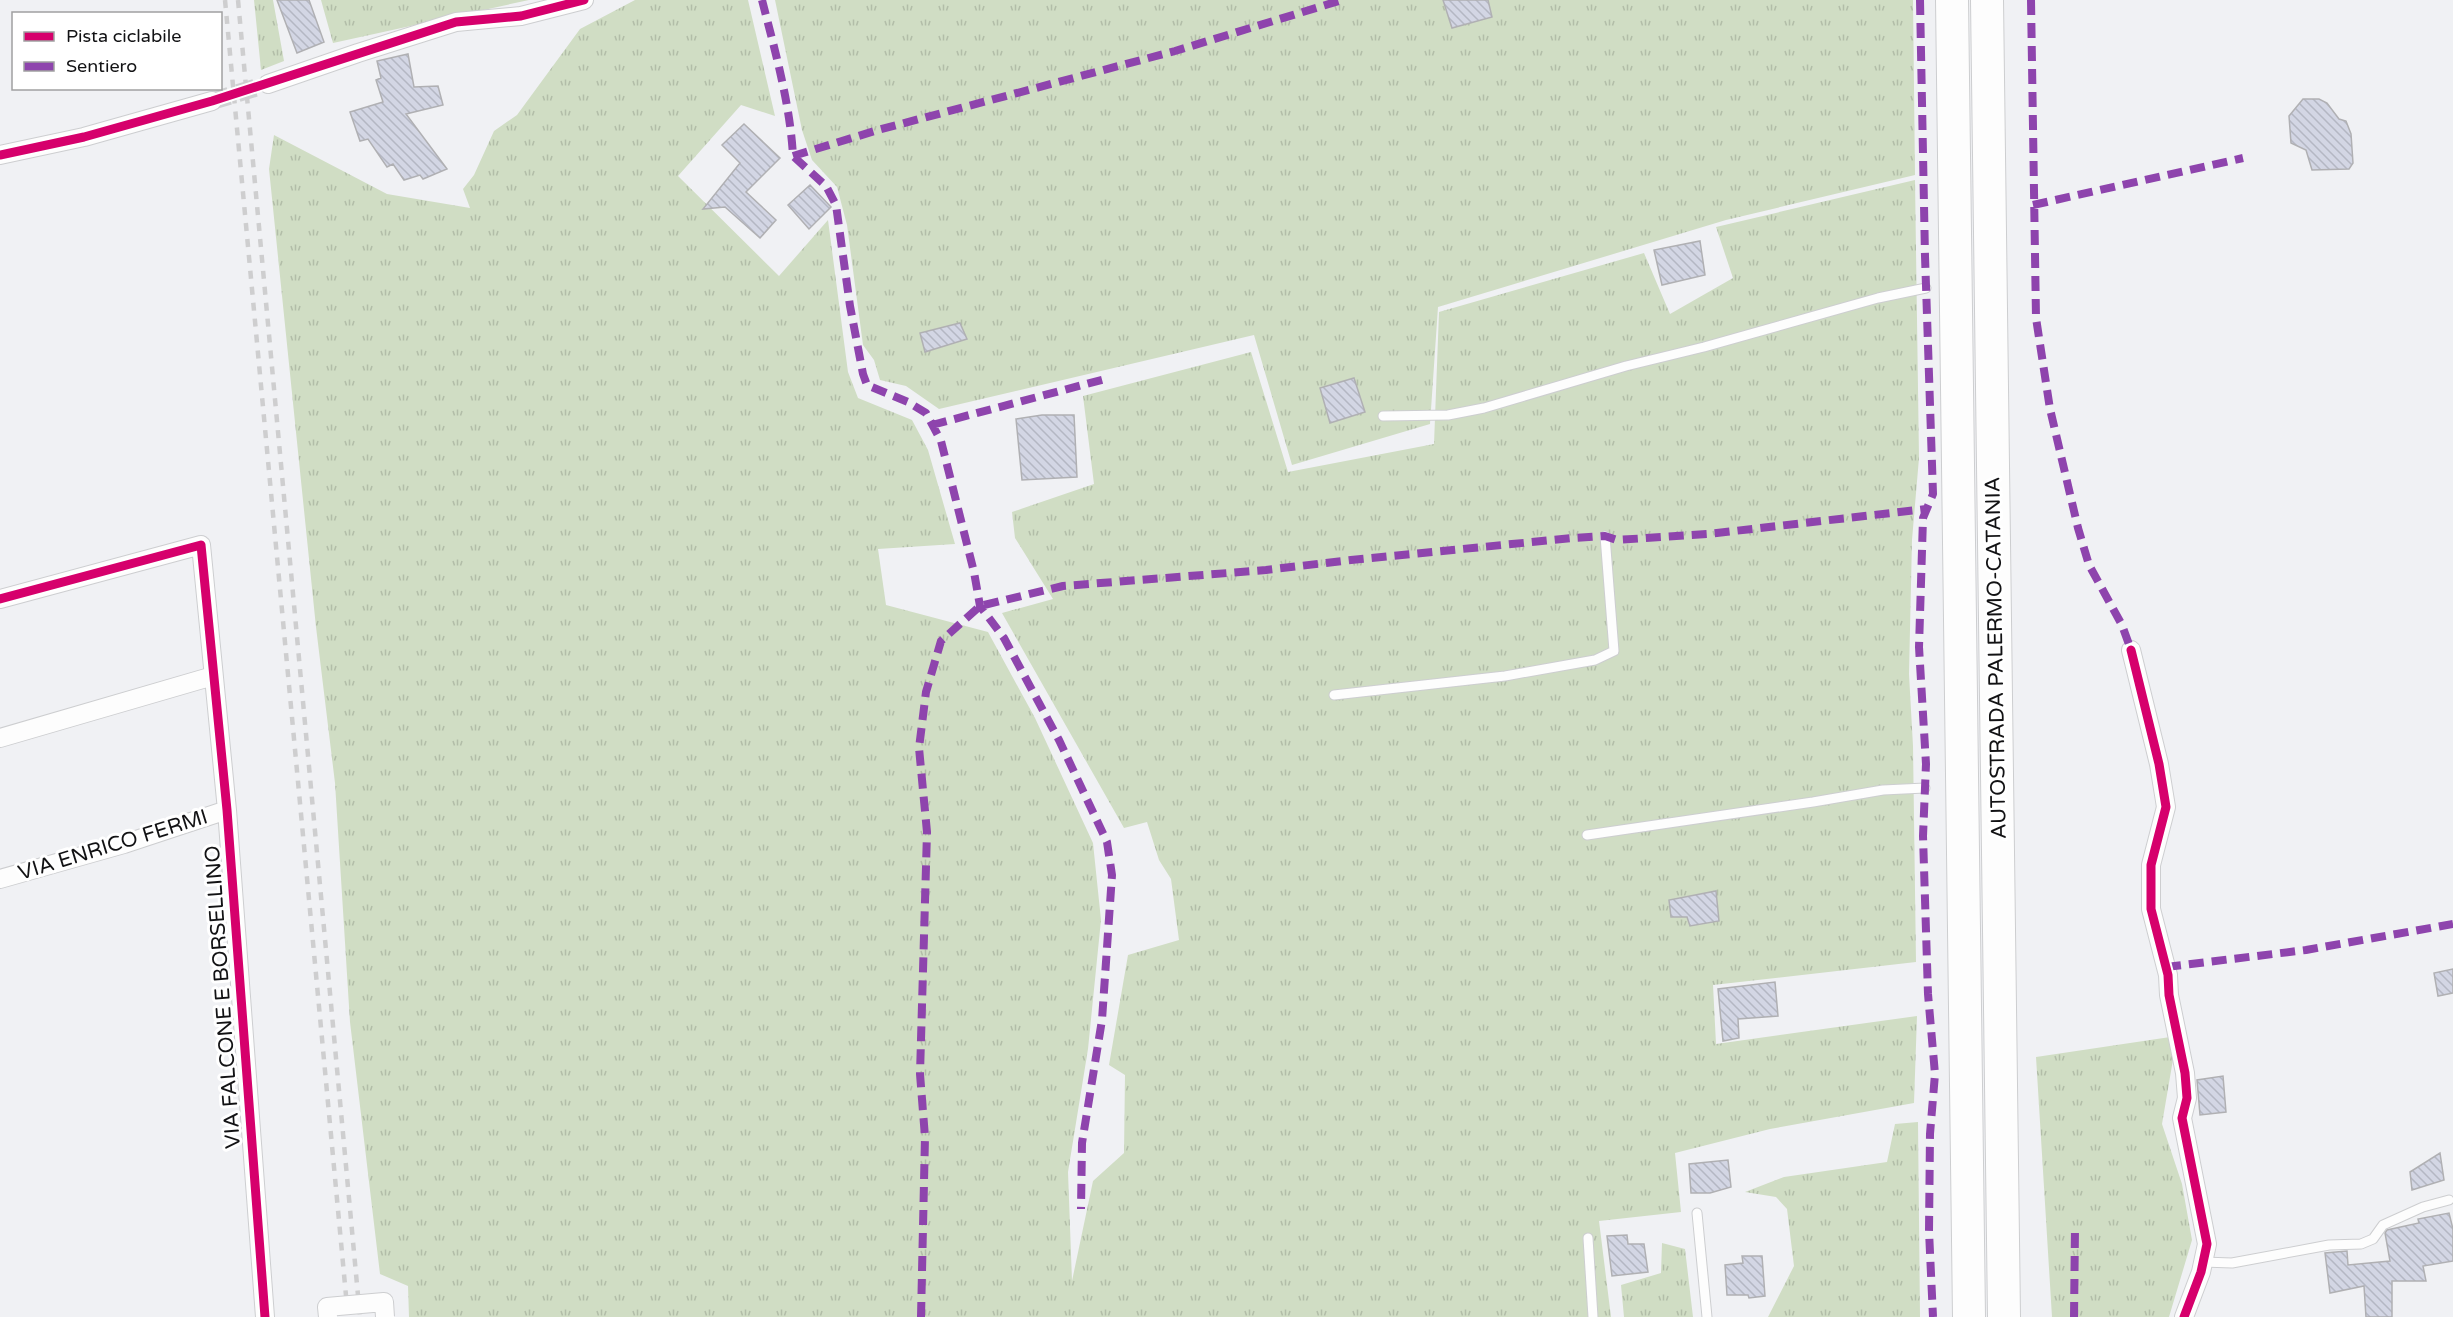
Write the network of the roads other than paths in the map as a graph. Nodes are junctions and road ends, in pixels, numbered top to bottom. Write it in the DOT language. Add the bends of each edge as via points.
graph roads {
  1 [pos="584,0"];
  2 [pos="1952,0"];
  3 [pos="1987,0"];
  4 [pos="268,84"];
  5 [pos="212,101"];
  6 [pos="0,154"];
  7 [pos="1926,288"];
  8 [pos="1383,416"];
  9 [pos="1605,536"];
  10 [pos="0,599"];
  11 [pos="2131,650"];
  12 [pos="213,676"];
  13 [pos="1334,695"];
  14 [pos="0,738"];
  15 [pos="1925,788"];
  16 [pos="226,810"];
  17 [pos="1587,835"];
  18 [pos="0,879"];
  19 [pos="2449,1200"];
  20 [pos="1697,1213"];
  21 [pos="1588,1238"];
  22 [pos="2203,1263"];
  23 [pos="265,1317"];
  24 [pos="328,1317"];
  25 [pos="385,1317"];
  26 [pos="1593,1317"];
  27 [pos="1707,1317"];
  28 [pos="1969,1317"];
  29 [pos="2004,1317"];
  30 [pos="2184,1317"];
  1 -- 4 [label="street" via="521,15 456,22"];
  2 -- 28 [label="highway, AUTOSTRADA PALERMO-CATANIA"];
  3 -- 29 [label="highway, AUTOSTRADA PALERMO-CATANIA"];
  5 -- 6 [label="street" via="84,137"];
  7 -- 8 [label="lane" via="1626,366 1484,408 1448,415"];
  9 -- 13 [label="lane" via="1614,651 1595,660 1505,676"];
  10 -- 12 [label="street, VIA FALCONE E BORSELLINO" via="201,545"];
  11 -- 22 [label="street" via="2166,807 2151,866 2151,909 2168,975 2185,1073 2187,1098 2182,1118 2207,1245"];
  12 -- 14 [label="street"];
  12 -- 16 [label="street, VIA FALCONE E BORSELLINO"];
  15 -- 17 [label="lane" via="1882,790"];
  16 -- 18 [label="street, VIA ENRICO FERMI"];
  16 -- 23 [label="street, VIA FALCONE E BORSELLINO"];
  19 -- 22 [label="lane" via="2383,1225 2373,1239 2361,1244 2329,1245 2232,1263"];
  20 -- 27 [label="lane"];
  21 -- 26 [label="lane"];
  22 -- 30 [label="street"];
  24 -- 25 [label="street, bridge" via="327,1307 384,1302"];
}
